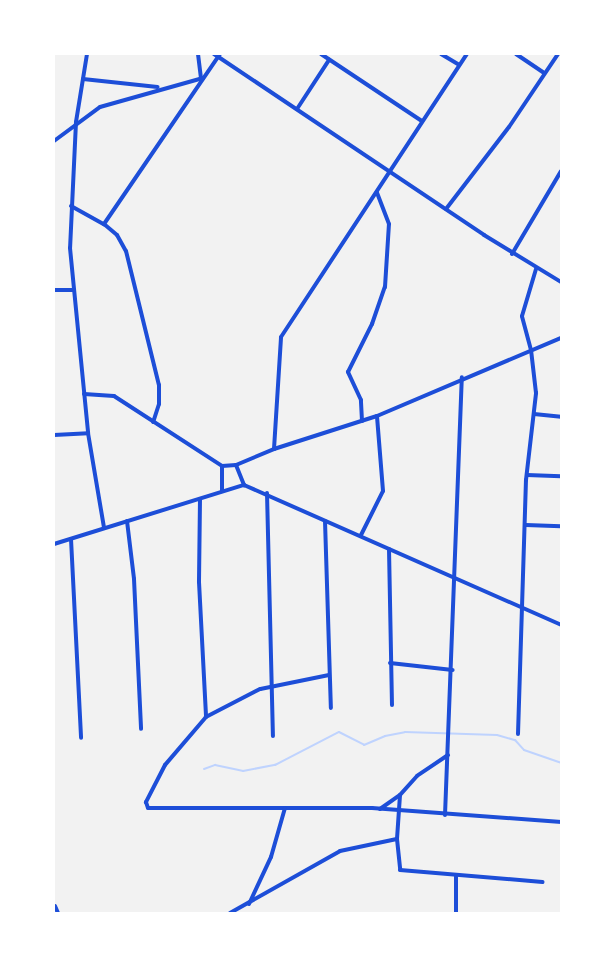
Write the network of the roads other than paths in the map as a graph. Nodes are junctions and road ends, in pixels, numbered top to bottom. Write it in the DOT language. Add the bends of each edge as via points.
graph roads {
  1 [pos="87,54"];
  2 [pos="198,54"];
  3 [pos="214,54"];
  4 [pos="321,54"];
  5 [pos="441,54"];
  6 [pos="467,54"];
  7 [pos="516,54"];
  8 [pos="558,54"];
  9 [pos="219,56"];
  10 [pos="329,60"];
  11 [pos="459,65"];
  12 [pos="544,73"];
  13 [pos="202,78"];
  14 [pos="83,80"];
  15 [pos="162,87"];
  16 [pos="297,109"];
  17 [pos="422,121"];
  18 [pos="76,122"];
  19 [pos="54,141"];
  20 [pos="390,170"];
  21 [pos="561,170"];
  22 [pos="554,182"];
  23 [pos="561,183"];
  24 [pos="377,192"];
  25 [pos="71,206"];
  26 [pos="446,209"];
  27 [pos="104,224"];
  28 [pos="512,254"];
  29 [pos="536,269"];
  30 [pos="561,282"];
  31 [pos="54,290"];
  32 [pos="73,290"];
  33 [pos="561,338"];
  34 [pos="531,350"];
  35 [pos="462,377"];
  36 [pos="84,394"];
  37 [pos="534,414"];
  38 [pos="377,416"];
  39 [pos="561,417"];
  40 [pos="362,421"];
  41 [pos="153,422"];
  42 [pos="88,433"];
  43 [pos="54,435"];
  44 [pos="274,449"];
  45 [pos="236,465"];
  46 [pos="222,466"];
  47 [pos="527,475"];
  48 [pos="561,476"];
  49 [pos="244,486"];
  50 [pos="222,491"];
  51 [pos="266,493"];
  52 [pos="200,499"];
  53 [pos="127,521"];
  54 [pos="325,521"];
  55 [pos="526,525"];
  56 [pos="561,526"];
  57 [pos="104,528"];
  58 [pos="361,535"];
  59 [pos="71,539"];
  60 [pos="54,544"];
  61 [pos="389,549"];
  62 [pos="455,578"];
  63 [pos="523,608"];
  64 [pos="561,625"];
  65 [pos="390,663"];
  66 [pos="453,670"];
  67 [pos="329,675"];
  68 [pos="274,685"];
  69 [pos="392,705"];
  70 [pos="332,708"];
  71 [pos="206,717"];
  72 [pos="141,729"];
  73 [pos="518,734"];
  74 [pos="273,736"];
  75 [pos="81,738"];
  76 [pos="448,755"];
  77 [pos="400,795"];
  78 [pos="285,808"];
  79 [pos="380,809"];
  80 [pos="398,811"];
  81 [pos="445,815"];
  82 [pos="561,822"];
  83 [pos="397,839"];
  84 [pos="456,876"];
  85 [pos="542,882"];
  86 [pos="249,904"];
  87 [pos="55,906"];
  88 [pos="58,913"];
  89 [pos="230,913"];
  90 [pos="456,913"];
  1 -- 14 [label="street"];
  2 -- 13 [label="street"];
  3 -- 9 [label="street"];
  4 -- 10 [label="street"];
  5 -- 11 [label="street"];
  6 -- 11 [label="street"];
  7 -- 12 [label="street"];
  8 -- 12 [label="street"];
  9 -- 13 [label="street"];
  9 -- 16 [label="street"];
  10 -- 16 [label="street"];
  10 -- 17 [label="street"];
  11 -- 17 [label="street"];
  12 -- 26 [label="street" via="509,127"];
  13 -- 15 [label="street"];
  13 -- 27 [label="street"];
  14 -- 15 [label="street"];
  14 -- 18 [label="street"];
  15 -- 18 [label="street" via="100,107"];
  16 -- 20 [label="street"];
  17 -- 20 [label="street"];
  18 -- 19 [label="street"];
  18 -- 25 [label="street"];
  20 -- 24 [label="street"];
  20 -- 26 [label="street"];
  21 -- 22 [label="street"];
  22 -- 23 [label="street"];
  22 -- 28 [label="street"];
  24 -- 40 [label="street" via="389,224 385,287 372,324 348,372 361,400"];
  24 -- 44 [label="street" via="281,337"];
  25 -- 27 [label="street"];
  25 -- 32 [label="street"];
  26 -- 28 [label="street"];
  27 -- 41 [label="street" via="122,242 140,299 159,385 159,404"];
  28 -- 29 [label="street"];
  29 -- 30 [label="street"];
  29 -- 34 [label="street" via="522,316"];
  31 -- 32 [label="street"];
  32 -- 36 [label="street"];
  33 -- 34 [label="street"];
  34 -- 35 [label="street"];
  34 -- 37 [label="street" via="536,393"];
  35 -- 38 [label="street"];
  35 -- 62 [label="street"];
  36 -- 41 [label="street" via="114,396"];
  36 -- 42 [label="street"];
  37 -- 39 [label="street"];
  37 -- 47 [label="street"];
  38 -- 40 [label="street"];
  38 -- 58 [label="street" via="383,491"];
  40 -- 44 [label="street"];
  41 -- 46 [label="street"];
  42 -- 43 [label="street"];
  42 -- 57 [label="street"];
  44 -- 45 [label="street"];
  45 -- 46 [label="street"];
  45 -- 49 [label="street"];
  46 -- 50 [label="street"];
  47 -- 48 [label="street"];
  47 -- 55 [label="street"];
  49 -- 50 [label="street"];
  49 -- 51 [label="street"];
  50 -- 52 [label="street"];
  51 -- 54 [label="street"];
  51 -- 68 [label="street"];
  52 -- 53 [label="street"];
  52 -- 71 [label="street" via="199,582"];
  53 -- 57 [label="street"];
  53 -- 72 [label="street" via="134,578"];
  54 -- 58 [label="street"];
  54 -- 67 [label="street"];
  55 -- 56 [label="street"];
  55 -- 63 [label="street"];
  57 -- 59 [label="street"];
  58 -- 61 [label="street"];
  59 -- 60 [label="street"];
  59 -- 75 [label="street"];
  61 -- 62 [label="street"];
  61 -- 65 [label="street"];
  62 -- 63 [label="street"];
  62 -- 66 [label="street"];
  63 -- 64 [label="street"];
  63 -- 73 [label="street"];
  65 -- 66 [label="street"];
  65 -- 69 [label="street"];
  66 -- 76 [label="street"];
  67 -- 68 [label="street"];
  67 -- 70 [label="street"];
  68 -- 71 [label="street" via="252,692"];
  68 -- 74 [label="street"];
  71 -- 78 [label="street" via="165,765 146,802 148,808"];
  76 -- 77 [label="street" via="418,776"];
  76 -- 81 [label="street"];
  77 -- 79 [label="street"];
  77 -- 80 [label="street"];
  78 -- 79 [label="street"];
  78 -- 86 [label="street" via="271,857"];
  79 -- 80 [label="street"];
  80 -- 81 [label="street"];
  80 -- 83 [label="street"];
  81 -- 82 [label="street"];
  83 -- 84 [label="street" via="401,871"];
  83 -- 86 [label="street" via="340,851"];
  84 -- 85 [label="street"];
  84 -- 90 [label="street"];
  86 -- 89 [label="street"];
  87 -- 88 [label="street"];
}
